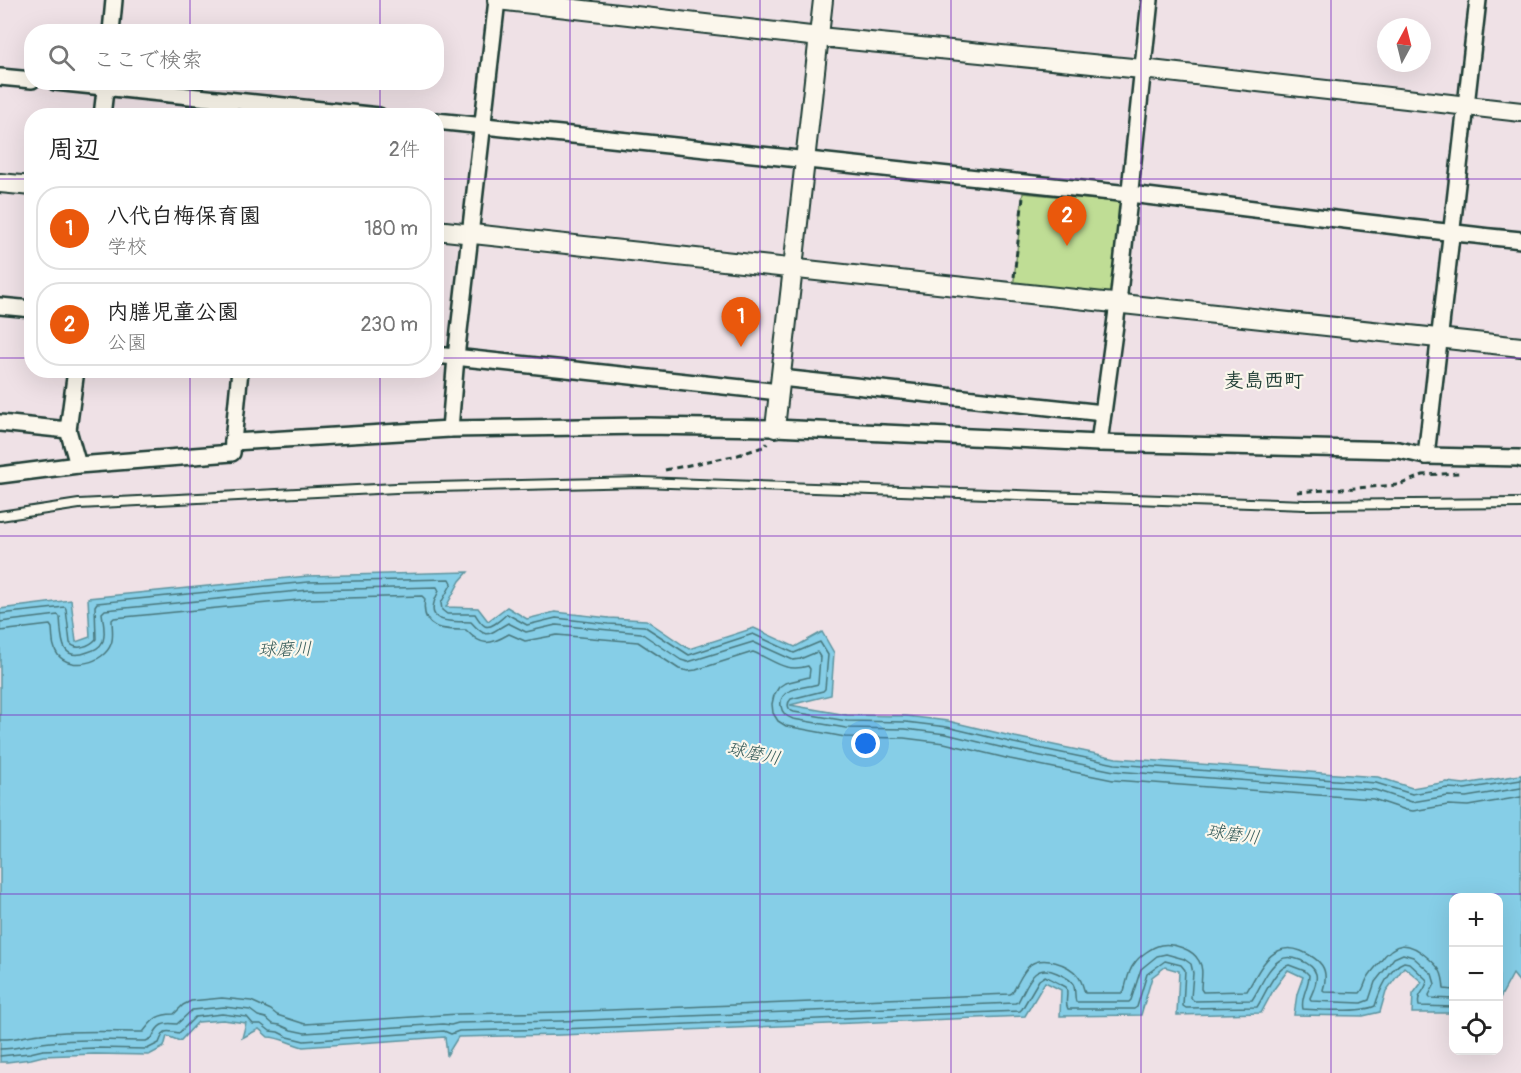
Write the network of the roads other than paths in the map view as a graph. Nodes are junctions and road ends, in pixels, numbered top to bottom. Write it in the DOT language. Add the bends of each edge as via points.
graph roads {
  1 [pos="114,0"];
  2 [pos="497,0"];
  3 [pos="823,0"];
  4 [pos="1150,0"];
  5 [pos="1478,0"];
  6 [pos="112,24"];
  7 [pos="819,37"];
  8 [pos="1142,69"];
  9 [pos="0,77"];
  10 [pos="24,79"];
  11 [pos="105,90"];
  12 [pos="149,90"];
  13 [pos="1466,106"];
  14 [pos="103,108"];
  15 [pos="308,108"];
  16 [pos="1521,112"];
  17 [pos="444,122"];
  18 [pos="483,126"];
  19 [pos="805,159"];
  20 [pos="0,183"];
  21 [pos="24,185"];
  22 [pos="1130,195"];
  23 [pos="444,231"];
  24 [pos="1451,233"];
  25 [pos="470,234"];
  26 [pos="1521,240"];
  27 [pos="793,268"];
  28 [pos="1118,303"];
  29 [pos="0,306"];
  30 [pos="24,308"];
  31 [pos="1439,338"];
  32 [pos="1521,347"];
  33 [pos="444,356"];
  34 [pos="456,357"];
  35 [pos="75,378"];
  36 [pos="239,378"];
  37 [pos="780,385"];
  38 [pos="1103,412"];
  39 [pos="0,423"];
  40 [pos="775,428"];
  41 [pos="450,429"];
  42 [pos="69,430"];
  43 [pos="234,442"];
  44 [pos="1099,443"];
  45 [pos="1426,456"];
  46 [pos="1521,459"];
  47 [pos="78,465"];
  48 [pos="0,475"];
  49 [pos="1521,503"];
  50 [pos="0,516"];
  1 -- 6 [label="street"];
  2 -- 7 [label="street"];
  2 -- 18 [label="street"];
  3 -- 7 [label="street"];
  4 -- 8 [label="street"];
  5 -- 13 [label="street"];
  7 -- 8 [label="street"];
  7 -- 19 [label="street"];
  8 -- 13 [label="street"];
  8 -- 22 [label="street"];
  9 -- 10 [label="street"];
  11 -- 14 [label="street"];
  12 -- 15 [label="street"];
  13 -- 16 [label="street"];
  13 -- 24 [label="street"];
  17 -- 18 [label="street"];
  18 -- 19 [label="street"];
  18 -- 25 [label="street"];
  19 -- 22 [label="street"];
  19 -- 27 [label="street"];
  20 -- 21 [label="street"];
  22 -- 24 [label="street"];
  22 -- 28 [label="street"];
  23 -- 25 [label="street"];
  24 -- 26 [label="street"];
  24 -- 31 [label="street"];
  25 -- 27 [label="street"];
  25 -- 34 [label="street"];
  27 -- 28 [label="street"];
  27 -- 37 [label="street"];
  28 -- 31 [label="street"];
  28 -- 38 [label="street"];
  29 -- 30 [label="street"];
  31 -- 32 [label="street"];
  31 -- 45 [label="street"];
  33 -- 34 [label="street"];
  34 -- 37 [label="street"];
  34 -- 41 [label="street"];
  35 -- 42 [label="street"];
  36 -- 43 [label="street"];
  37 -- 38 [label="street"];
  37 -- 40 [label="street"];
  38 -- 44 [label="street"];
  39 -- 42 [label="street"];
  40 -- 41 [label="street"];
  40 -- 44 [label="street"];
  41 -- 43 [label="street"];
  42 -- 47 [label="street"];
  43 -- 47 [label="street" via="232,453"];
  44 -- 45 [label="street" via="1399,450"];
  45 -- 46 [label="street"];
  47 -- 48 [label="street"];
  49 -- 50 [label="lane" via="1305,505 641,482 396,488 79,504"];
}
